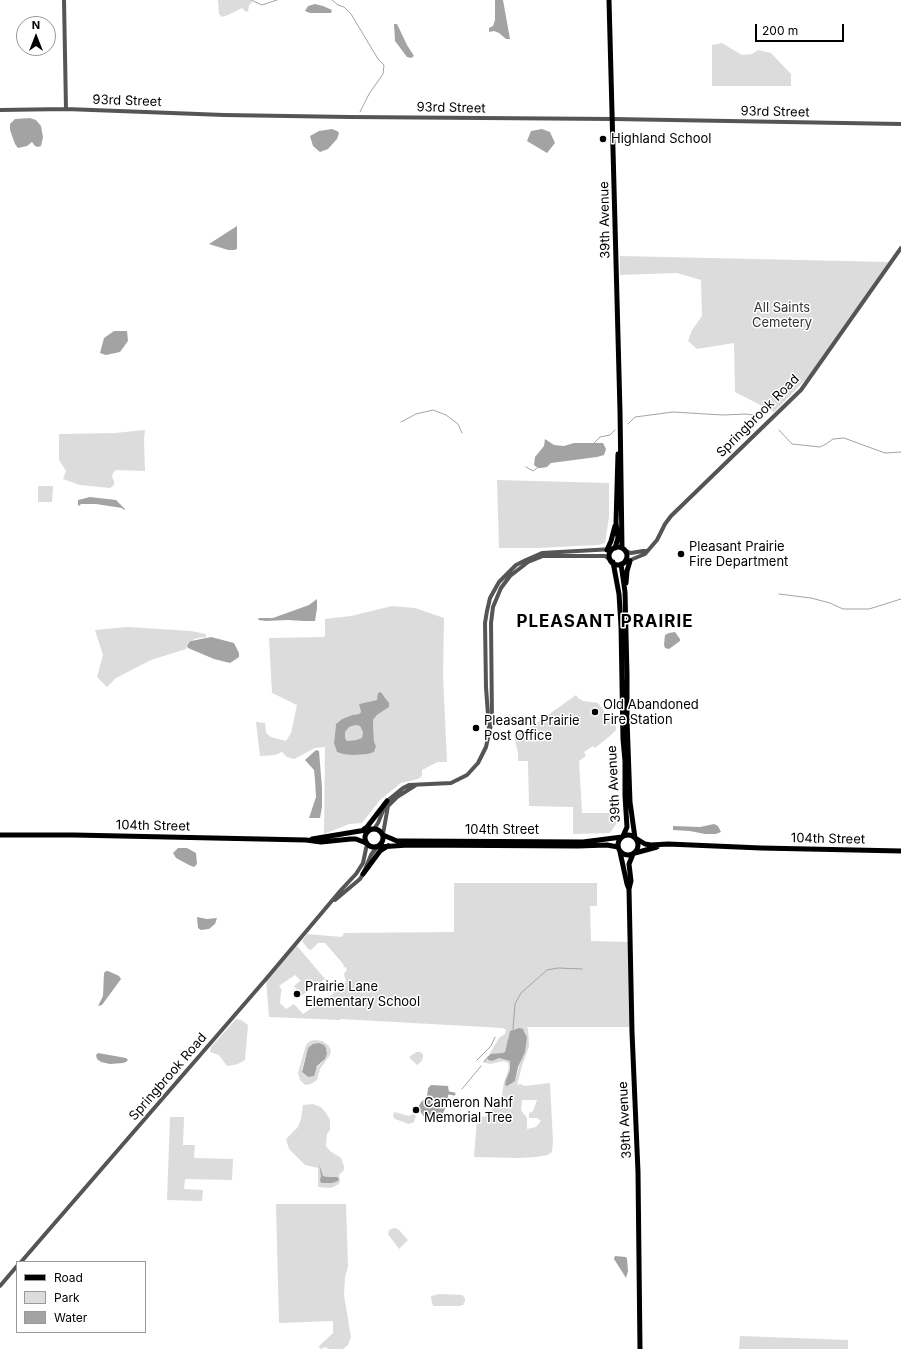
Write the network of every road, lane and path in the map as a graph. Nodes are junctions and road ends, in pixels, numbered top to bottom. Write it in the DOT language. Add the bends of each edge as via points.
graph roads {
  1 [pos="64,0"];
  2 [pos="609,0"];
  3 [pos="66,109"];
  4 [pos="0,110"];
  5 [pos="613,119"];
  6 [pos="901,124"];
  7 [pos="901,248"];
  8 [pos="621,440"];
  9 [pos="616,523"];
  10 [pos="614,549"];
  11 [pos="607,550"];
  12 [pos="624,550"];
  13 [pos="647,551"];
  14 [pos="612,561"];
  15 [pos="630,561"];
  16 [pos="622,564"];
  17 [pos="625,592"];
  18 [pos="489,733"];
  19 [pos="418,784"];
  20 [pos="628,795"];
  21 [pos="387,801"];
  22 [pos="373,829"];
  23 [pos="362,830"];
  24 [pos="383,834"];
  25 [pos="0,835"];
  26 [pos="622,837"];
  27 [pos="636,838"];
  28 [pos="306,840"];
  29 [pos="367,844"];
  30 [pos="682,845"];
  31 [pos="388,846"];
  32 [pos="378,847"];
  33 [pos="619,848"];
  34 [pos="901,851"];
  35 [pos="634,853"];
  36 [pos="363,874"];
  37 [pos="629,889"];
  38 [pos="330,904"];
  39 [pos="21,1261"];
  40 [pos="16,1267"];
  41 [pos="0,1286"];
  42 [pos="640,1349"];
  1 -- 3 [label="street"];
  2 -- 5 [label="main road, 39th Avenue"];
  3 -- 4 [label="street, 93rd Street"];
  3 -- 5 [label="street, 93rd Street" via="224,115"];
  5 -- 6 [label="street, 93rd Street"];
  5 -- 8 [label="main road, 39th Avenue"];
  7 -- 13 [label="street, Springbrook Road" via="801,390 671,516 657,540"];
  8 -- 9 [label="main road, 39th Avenue" via="617,466"];
  8 -- 12 [label="main road, 39th Avenue"];
  9 -- 10 [label="main road, 39th Avenue" via="618,538"];
  9 -- 11 [label="main road"];
  10 -- 11 [label="street"];
  10 -- 12 [label="main road"];
  10 -- 14 [label="main road" via="610,554"];
  11 -- 18 [label="street" via="542,553 516,565 496,586 485,623"];
  12 -- 13 [label="street" via="631,553"];
  12 -- 16 [label="main road" via="627,556"];
  13 -- 15 [label="street, Springbrook Road"];
  14 -- 16 [label="main road"];
  14 -- 18 [label="street" via="605,556 543,556 515,571 504,584 495,601 492,615 492,720"];
  14 -- 20 [label="main road, 39th Avenue" via="619,594 623,739"];
  15 -- 16 [label="street, Springbrook Road"];
  15 -- 17 [label="main road"];
  16 -- 17 [label="main road, 39th Avenue"];
  17 -- 20 [label="main road, 39th Avenue"];
  18 -- 19 [label="street" via="486,747 478,763 467,775 451,783"];
  19 -- 21 [label="street" via="403,788"];
  19 -- 24 [label="street" via="388,806"];
  20 -- 26 [label="main road, 39th Avenue" via="627,827"];
  20 -- 27 [label="main road, 39th Avenue"];
  21 -- 22 [label="street"];
  21 -- 23 [label="main road"];
  22 -- 23 [label="main road, 104th Street"];
  22 -- 24 [label="main road"];
  22 -- 29 [label="main road" via="366,833"];
  23 -- 28 [label="main road, 104th Street"];
  24 -- 26 [label="main road, 104th Street" via="397,841 583,842"];
  24 -- 32 [label="main road" via="383,842"];
  25 -- 28 [label="main road, 104th Street"];
  26 -- 27 [label="main road" via="630,835"];
  26 -- 33 [label="main road" via="619,840"];
  27 -- 30 [label="main road, 104th Street" via="644,844"];
  27 -- 35 [label="main road" via="638,848"];
  28 -- 29 [label="main road, 104th Street" via="329,842 356,839"];
  29 -- 32 [label="main road"];
  29 -- 38 [label="street, Springbrook Road" via="360,869"];
  30 -- 34 [label="main road, 104th Street"];
  30 -- 35 [label="main road, 104th Street"];
  31 -- 32 [label="main road, 104th Street"];
  31 -- 33 [label="main road, 104th Street" via="607,845"];
  31 -- 36 [label="main road" via="380,851"];
  32 -- 36 [label="street, Springbrook Road" via="371,854"];
  33 -- 35 [label="main road" via="623,854"];
  33 -- 37 [label="main road, 39th Avenue"];
  35 -- 37 [label="main road, 39th Avenue" via="629,864"];
  36 -- 38 [label="street, Springbrook Road" via="354,885"];
  37 -- 42 [label="main road, 39th Avenue" via="638,1172"];
  38 -- 39 [label="street, Springbrook Road"];
  40 -- 41 [label="street"];
}
